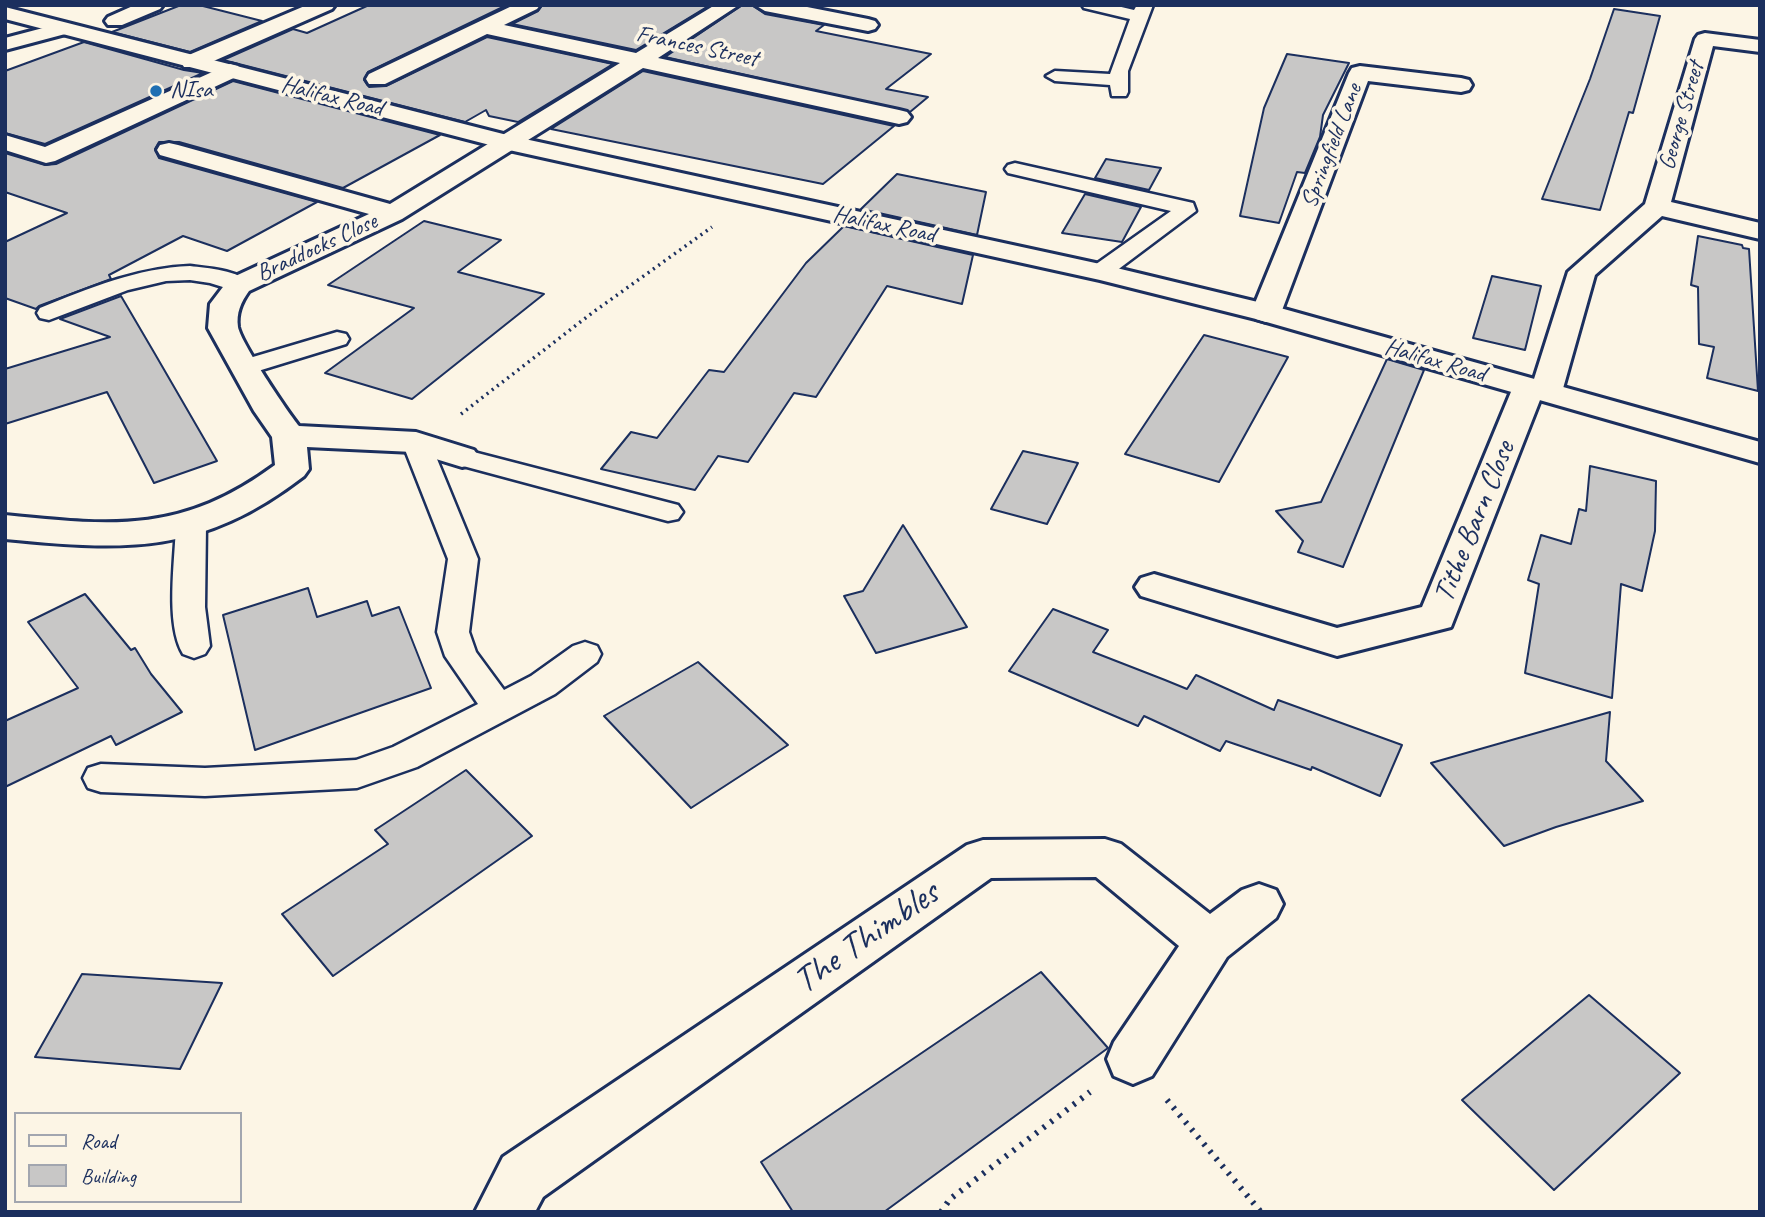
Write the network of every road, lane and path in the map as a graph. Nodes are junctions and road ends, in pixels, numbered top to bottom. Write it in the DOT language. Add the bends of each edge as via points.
graph roads {
  1 [pos="13,5"];
  2 [pos="153,5"];
  3 [pos="325,5"];
  4 [pos="530,5"];
  5 [pos="729,5"];
  6 [pos="765,5"];
  7 [pos="1090,5"];
  8 [pos="1142,11"];
  9 [pos="5,12"];
  10 [pos="115,21"];
  11 [pos="868,24"];
  12 [pos="52,26"];
  13 [pos="484,27"];
  14 [pos="5,32"];
  15 [pos="5,44"];
  16 [pos="1760,46"];
  17 [pos="192,62"];
  18 [pos="637,62"];
  19 [pos="230,71"];
  20 [pos="1055,76"];
  21 [pos="377,79"];
  22 [pos="1461,85"];
  23 [pos="899,117"];
  24 [pos="5,142"];
  25 [pos="509,143"];
  26 [pos="169,150"];
  27 [pos="1015,169"];
  28 [pos="753,197"];
  29 [pos="1657,207"];
  30 [pos="393,213"];
  31 [pos="1760,231"];
  32 [pos="1100,272"];
  33 [pos="239,285"];
  34 [pos="49,313"];
  35 [pos="1266,313"];
  36 [pos="337,339"];
  37 [pos="245,367"];
  38 [pos="1537,390"];
  39 [pos="289,436"];
  40 [pos="421,443"];
  41 [pos="1760,453"];
  42 [pos="462,457"];
  43 [pos="668,512"];
  44 [pos="191,525"];
  45 [pos="5,527"];
  46 [pos="1154,587"];
  47 [pos="194,646"];
  48 [pos="585,654"];
  49 [pos="499,708"];
  50 [pos="101,778"];
  51 [pos="1259,904"];
  52 [pos="1210,942"];
  53 [pos="1133,1059"];
  54 [pos="503,1212"];
  55 [pos="941,1212"];
  56 [pos="1261,1212"];
  1 -- 9 [label="main road"];
  2 -- 10 [label="main road"];
  3 -- 17 [label="main road"];
  4 -- 13 [label="main road"];
  5 -- 18 [label="main road, Braddocks Close"];
  6 -- 11 [label="main road"];
  7 -- 8 [label="lane"];
  8 -- 20 [label="lane" via="1119,71 1119,86"];
  9 -- 12 [label="main road, Halifax Road"];
  12 -- 14 [label="main road"];
  12 -- 15 [label="main road"];
  12 -- 17 [label="main road, Halifax Road"];
  13 -- 18 [label="main road, Frances Street"];
  13 -- 21 [label="main road"];
  16 -- 29 [label="main road, George Street" via="1704,39"];
  17 -- 19 [label="main road, Halifax Road"];
  18 -- 23 [label="main road, Frances Street"];
  18 -- 25 [label="main road, Braddocks Close"];
  19 -- 24 [label="main road" via="46,156"];
  19 -- 25 [label="main road, Halifax Road"];
  22 -- 35 [label="main road, Springfield Lane" via="1360,73"];
  25 -- 28 [label="main road, Halifax Road"];
  25 -- 30 [label="main road, Braddocks Close"];
  26 -- 30 [label="main road"];
  27 -- 32 [label="lane" via="1185,208"];
  28 -- 32 [label="main road, Halifax Road"];
  28 -- 40 [label="path"];
  29 -- 31 [label="main road, George Street"];
  29 -- 38 [label="main road, George Street" via="1582,272"];
  30 -- 33 [label="main road, Braddocks Close"];
  32 -- 35 [label="main road, Halifax Road"];
  33 -- 34 [label="lane" via="202,272 145,276"];
  33 -- 37 [label="main road, Braddocks Close" via="225,304 223,328"];
  35 -- 38 [label="main road, Halifax Road"];
  36 -- 37 [label="lane"];
  37 -- 39 [label="main road, Braddocks Close"];
  38 -- 41 [label="main road, Halifax Road"];
  38 -- 46 [label="main road, Tithe Barn Close" via="1437,617 1337,642"];
  39 -- 40 [label="main road"];
  39 -- 44 [label="main road" via="292,469 269,488"];
  40 -- 42 [label="main road"];
  40 -- 49 [label="lane" via="463,559 453,632 461,656"];
  42 -- 43 [label="lane"];
  44 -- 45 [label="main road" via="130,535"];
  44 -- 47 [label="lane" via="189,607"];
  48 -- 49 [label="lane" via="543,685"];
  49 -- 50 [label="lane" via="405,757 357,774 205,782"];
  51 -- 52 [label="main road"];
  52 -- 53 [label="main road"];
  52 -- 54 [label="main road, The Thimbles" via="1105,858 983,859 523,1177"];
  53 -- 55 [label="path" via="950,1199"];
  53 -- 56 [label="path"];
}
